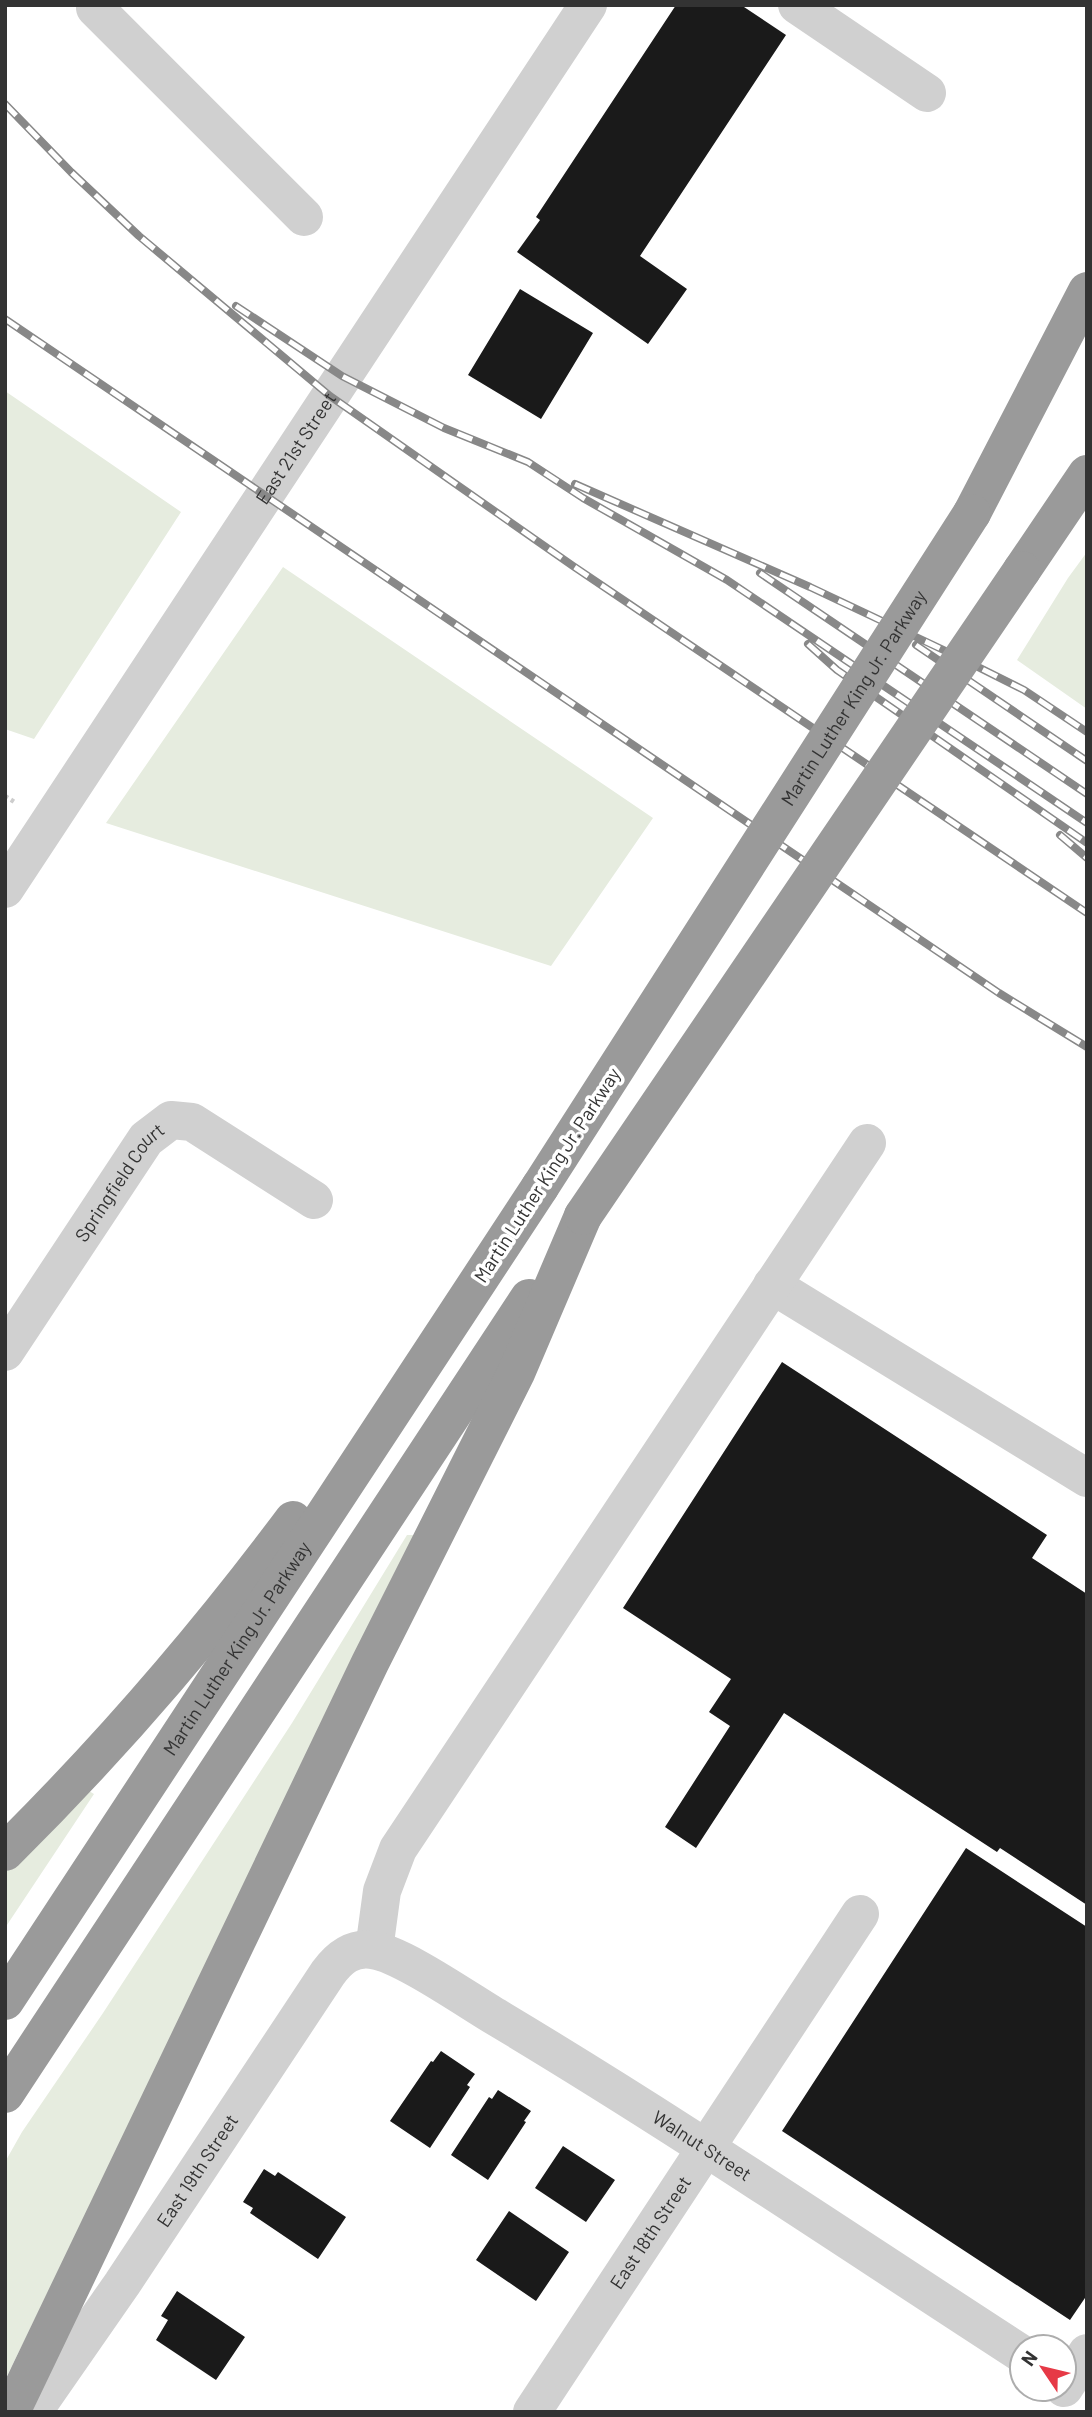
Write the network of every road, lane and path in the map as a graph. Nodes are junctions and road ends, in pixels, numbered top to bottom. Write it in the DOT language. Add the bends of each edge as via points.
graph roads {
  1 [pos="97,5"];
  2 [pos="588,5"];
  3 [pos="797,5"];
  4 [pos="928,93"];
  5 [pos="304,217"];
  6 [pos="1087,291"];
  7 [pos="1087,348"];
  8 [pos="1087,474"];
  9 [pos="1087,484"];
  10 [pos="972,513"];
  11 [pos="1022,570"];
  12 [pos="5,889"];
  13 [pos="867,1143"];
  14 [pos="540,1187"];
  15 [pos="314,1200"];
  16 [pos="583,1216"];
  17 [pos="772,1285"];
  18 [pos="5,1352"];
  19 [pos="1087,1478"];
  20 [pos="5,1852"];
  21 [pos="860,1914"];
  22 [pos="374,1950"];
  23 [pos="5,2001"];
  24 [pos="5,2094"];
  25 [pos="706,2149"];
  26 [pos="1008,2345"];
  27 [pos="10,2412"];
  28 [pos="33,2412"];
  29 [pos="533,2412"];
  1 -- 5 [label="street" via="95,8"];
  2 -- 12 [label="street, East 21st Street"];
  3 -- 4 [label="street"];
  6 -- 10 [label="highway"];
  7 -- 10 [label="highway, Martin Luther King Jr. Parkway"];
  8 -- 11 [label="highway"];
  9 -- 11 [label="highway"];
  10 -- 14 [label="highway, Martin Luther King Jr. Parkway, bridge"];
  11 -- 16 [label="highway, bridge"];
  13 -- 17 [label="street"];
  14 -- 20 [label="highway" via="249,1579 107,1746"];
  14 -- 23 [label="highway, Martin Luther King Jr. Parkway"];
  15 -- 18 [label="street, Springfield Court" via="192,1122 171,1120 146,1139"];
  16 -- 24 [label="highway"];
  16 -- 27 [label="highway" via="516,1373 370,1663"];
  17 -- 19 [label="street"];
  17 -- 22 [label="street" via="398,1849 382,1891"];
  21 -- 25 [label="street, East 18th Street"];
  22 -- 25 [label="street, Walnut Street" via="412,1967 604,2082"];
  22 -- 28 [label="street, East 19th Street" via="349,1953 328,1973"];
  25 -- 26 [label="street, Walnut Street"];
  25 -- 29 [label="street, East 18th Street"];
}
